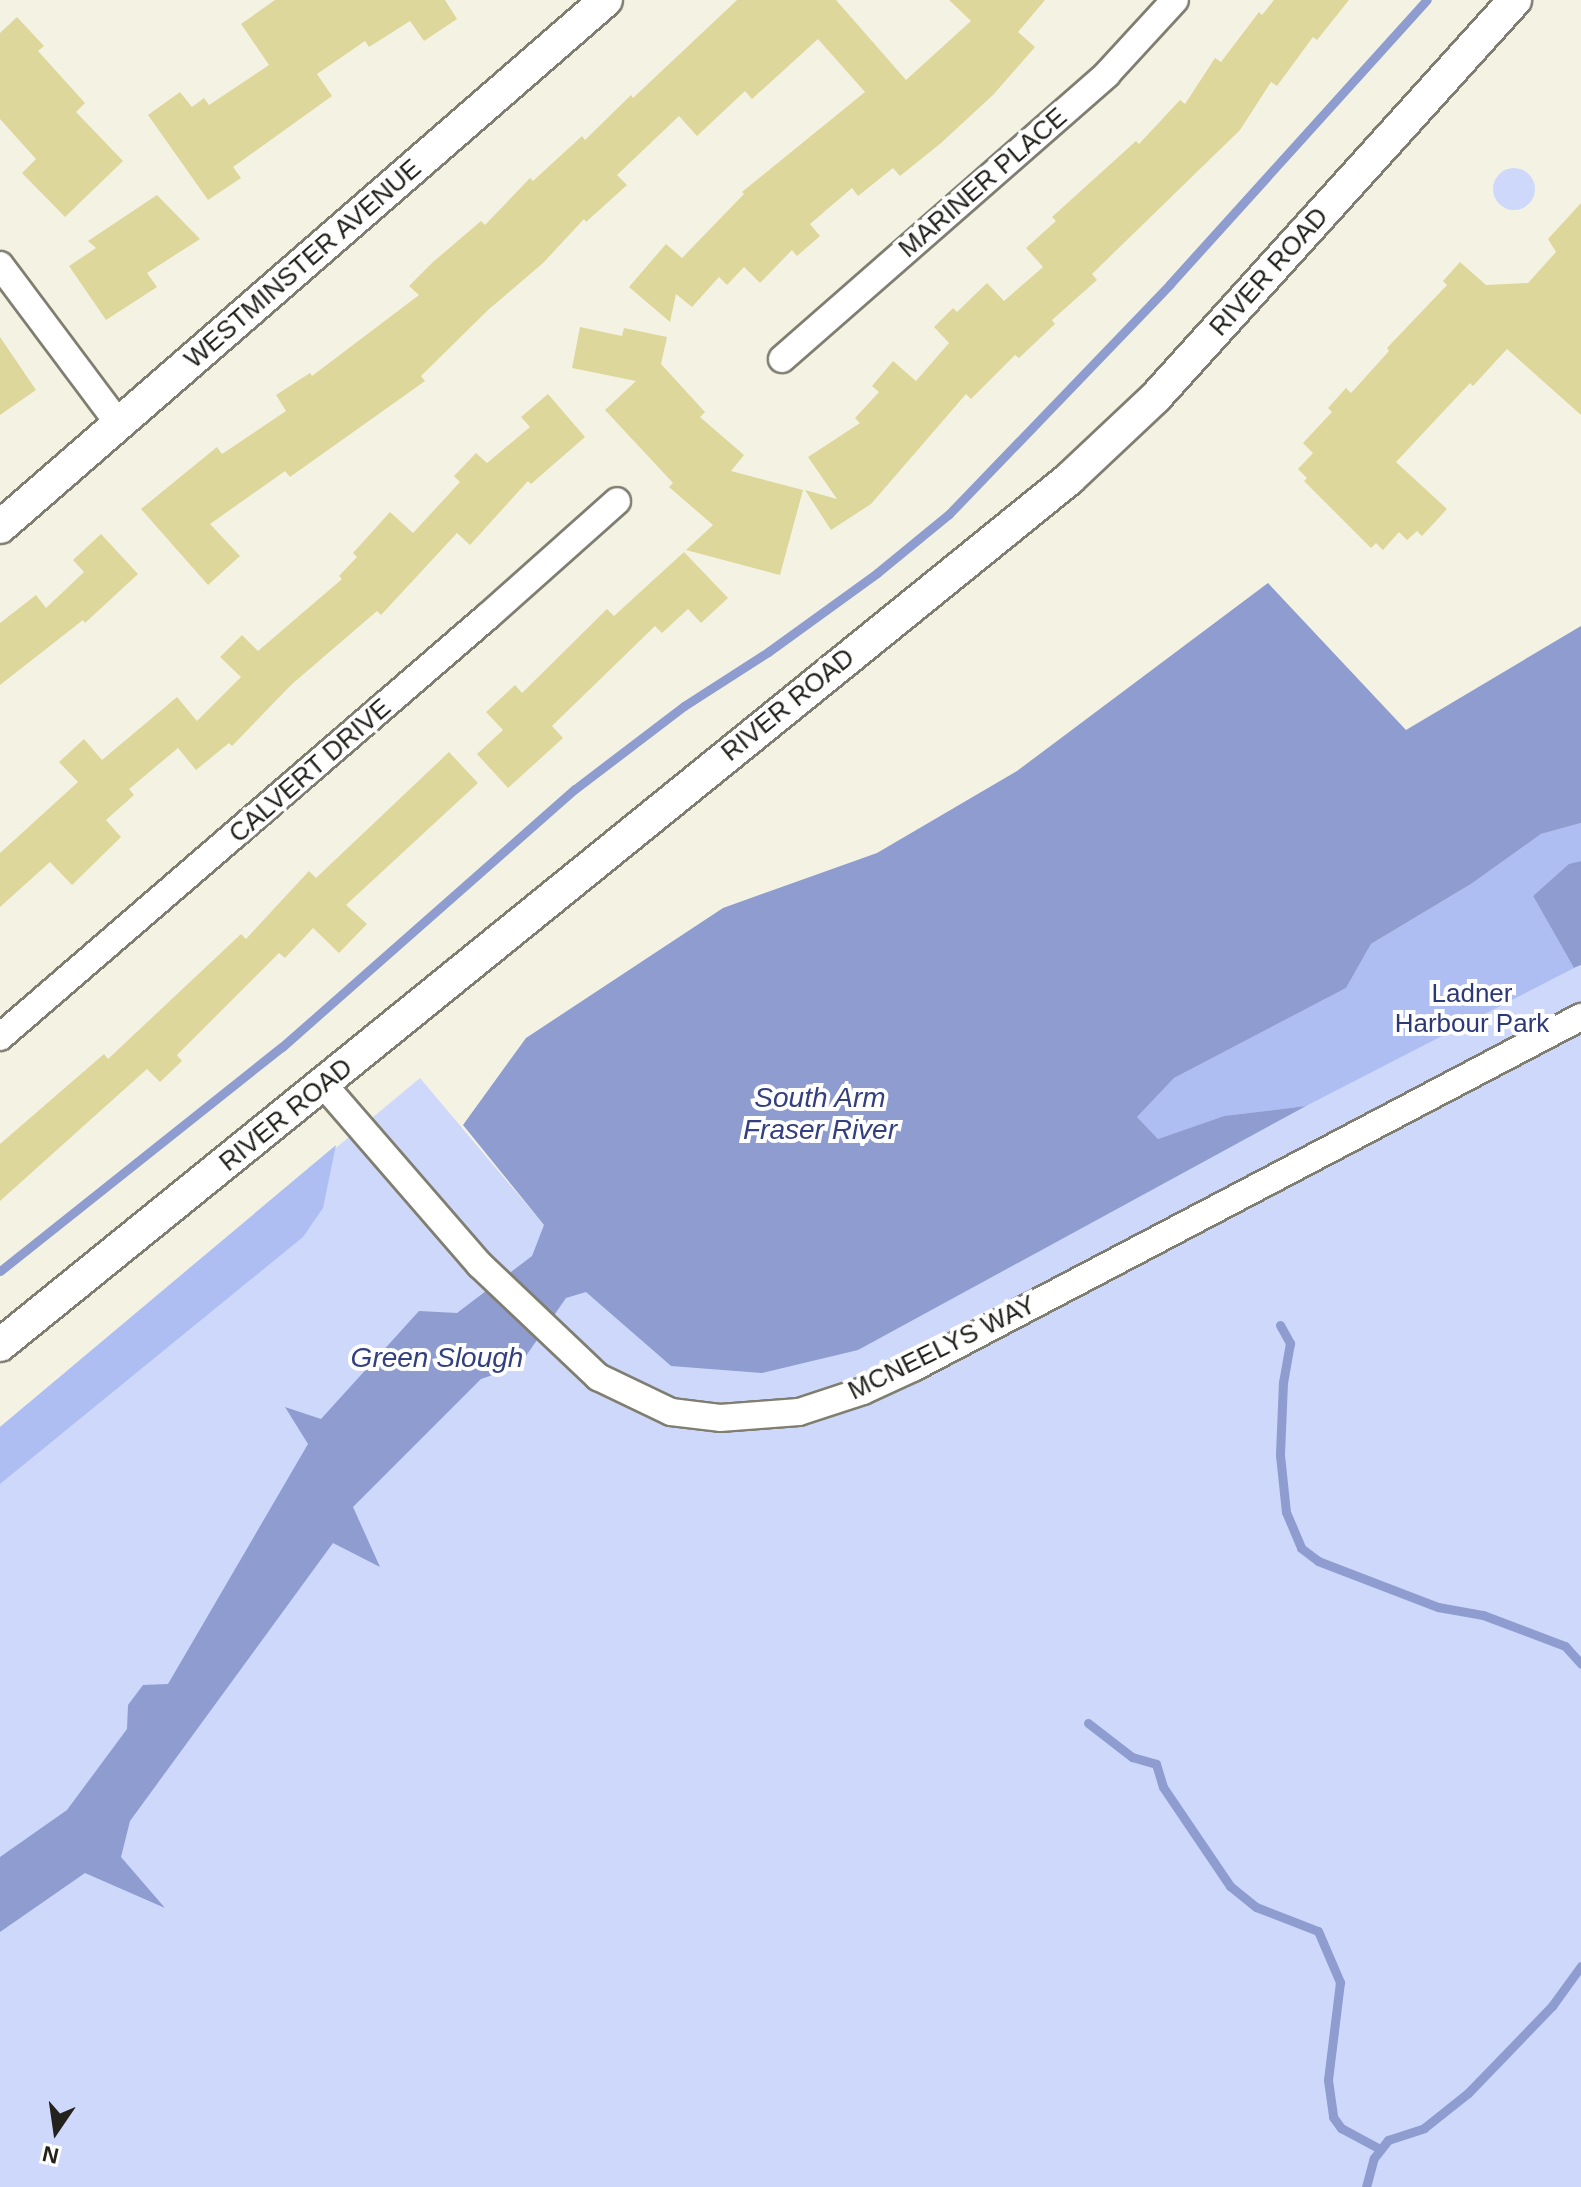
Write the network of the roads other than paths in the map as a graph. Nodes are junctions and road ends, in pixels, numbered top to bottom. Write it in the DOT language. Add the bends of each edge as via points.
graph roads {
  1 [pos="606,0"];
  2 [pos="1175,0"];
  3 [pos="1515,0"];
  4 [pos="0,265"];
  5 [pos="782,359"];
  6 [pos="119,424"];
  7 [pos="617,501"];
  8 [pos="0,527"];
  9 [pos="1581,1017"];
  10 [pos="0,1037"];
  11 [pos="324,1085"];
  12 [pos="0,1345"];
  1 -- 6 [label="street, WESTMINSTER AVENUE"];
  2 -- 5 [label="street, MARINER PLACE" via="1107,74"];
  3 -- 11 [label="street, RIVER ROAD" via="1155,398 1080,469"];
  4 -- 6 [label="street"];
  6 -- 8 [label="street, WESTMINSTER AVENUE"];
  7 -- 10 [label="street, CALVERT DRIVE"];
  9 -- 11 [label="street, MCNEELYS WAY" via="913,1368 799,1412 720,1418 671,1412 598,1377 480,1265"];
  11 -- 12 [label="street, RIVER ROAD"];
}
